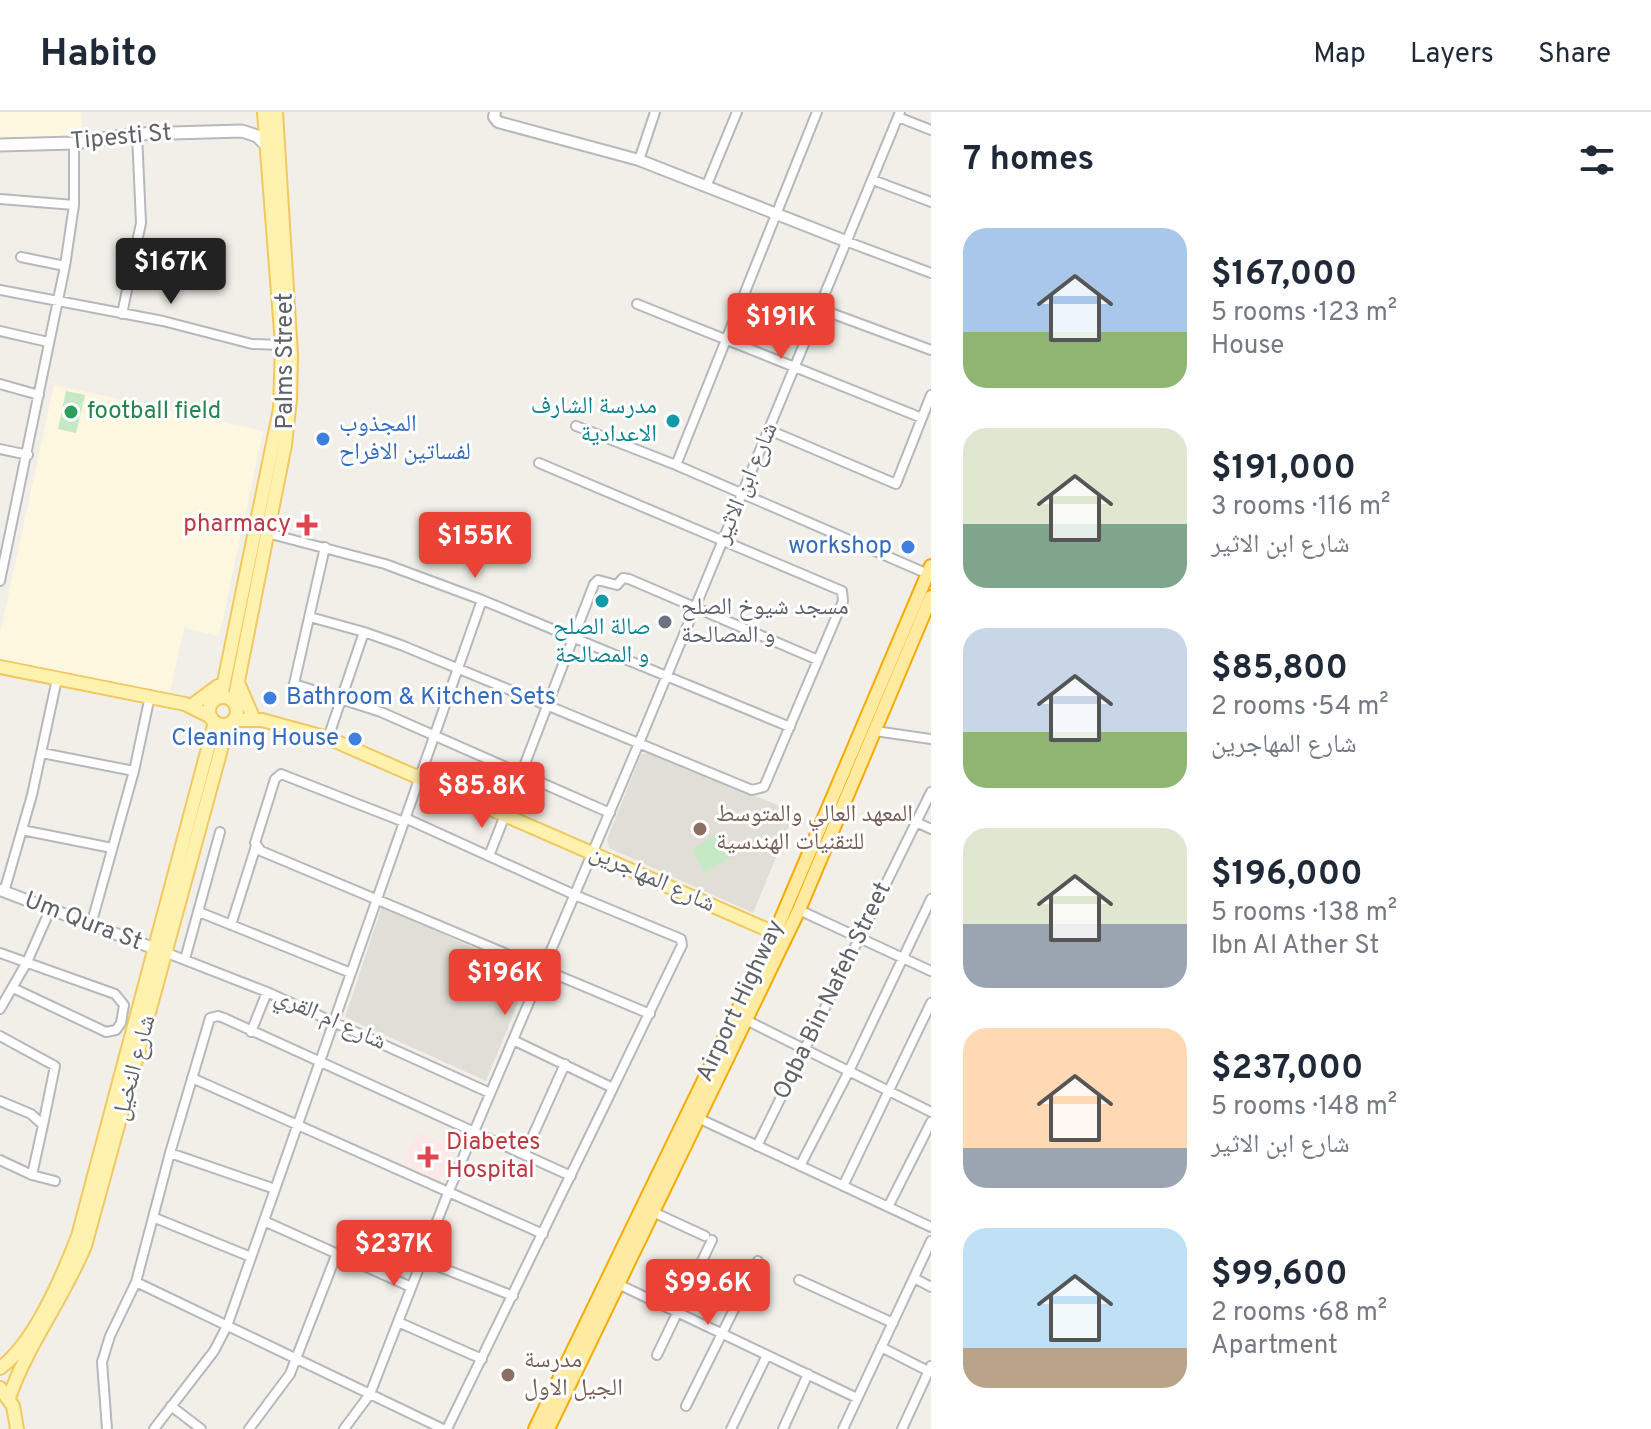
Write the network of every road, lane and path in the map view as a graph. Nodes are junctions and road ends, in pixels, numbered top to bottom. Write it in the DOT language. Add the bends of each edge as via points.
graph roads {
  1 [pos="495,112"];
  2 [pos="655,112"];
  3 [pos="737,112"];
  4 [pos="817,112"];
  5 [pos="268,113"];
  6 [pos="899,114"];
  7 [pos="931,130"];
  8 [pos="242,131"];
  9 [pos="137,134"];
  10 [pos="74,143"];
  11 [pos="0,145"];
  12 [pos="267,146"];
  13 [pos="639,160"];
  14 [pos="873,180"];
  15 [pos="276,187"];
  16 [pos="706,187"];
  17 [pos="0,199"];
  18 [pos="931,202"];
  19 [pos="74,205"];
  20 [pos="777,215"];
  21 [pos="848,242"];
  22 [pos="21,257"];
  23 [pos="65,266"];
  24 [pos="931,273"];
  25 [pos="0,290"];
  26 [pos="57,303"];
  27 [pos="637,304"];
  28 [pos="820,309"];
  29 [pos="122,314"];
  30 [pos="0,331"];
  31 [pos="726,338"];
  32 [pos="48,342"];
  33 [pos="931,350"];
  34 [pos="290,352"];
  35 [pos="795,367"];
  36 [pos="0,384"];
  37 [pos="39,395"];
  38 [pos="931,395"];
  39 [pos="922,418"];
  40 [pos="576,426"];
  41 [pos="769,430"];
  42 [pos="0,449"];
  43 [pos="28,455"];
  44 [pos="539,463"];
  45 [pos="676,465"];
  46 [pos="743,493"];
  47 [pos="267,533"];
  48 [pos="724,539"];
  49 [pos="4,545"];
  50 [pos="325,547"];
  51 [pos="929,570"];
  52 [pos="0,581"];
  53 [pos="931,597"];
  54 [pos="482,600"];
  55 [pos="696,607"];
  56 [pos="310,617"];
  57 [pos="364,632"];
  58 [pos="572,636"];
  59 [pos="818,660"];
  60 [pos="0,667"];
  61 [pos="458,669"];
  62 [pos="667,675"];
  63 [pos="232,676"];
  64 [pos="57,679"];
  65 [pos="150,696"];
  66 [pos="342,698"];
  67 [pos="217,699"];
  68 [pos="191,705"];
  69 [pos="546,705"];
  70 [pos="226,715"];
  71 [pos="255,718"];
  72 [pos="790,727"];
  73 [pos="875,731"];
  74 [pos="434,736"];
  75 [pos="328,738"];
  76 [pos="931,739"];
  77 [pos="223,743"];
  78 [pos="639,743"];
  79 [pos="208,746"];
  80 [pos="42,753"];
  81 [pos="134,771"];
  82 [pos="521,774"];
  83 [pos="419,777"];
  84 [pos="931,792"];
  85 [pos="610,813"];
  86 [pos="505,815"];
  87 [pos="404,820"];
  88 [pos="916,822"];
  89 [pos="931,829"];
  90 [pos="22,830"];
  91 [pos="220,832"];
  92 [pos="256,846"];
  93 [pos="112,848"];
  94 [pos="593,853"];
  95 [pos="489,856"];
  96 [pos="2,891"];
  97 [pos="575,895"];
  98 [pos="377,898"];
  99 [pos="931,899"];
  100 [pos="50,910"];
  101 [pos="799,910"];
  102 [pos="199,912"];
  103 [pos="91,925"];
  104 [pos="231,925"];
  105 [pos="775,933"];
  106 [pos="860,937"];
  107 [pos="161,951"];
  108 [pos="0,953"];
  109 [pos="903,957"];
  110 [pos="185,959"];
  111 [pos="27,962"];
  112 [pos="543,969"];
  113 [pos="931,971"];
  114 [pos="351,973"];
  115 [pos="13,988"];
  116 [pos="267,992"];
  117 [pos="931,1003"];
  118 [pos="0,1009"];
  119 [pos="650,1014"];
  120 [pos="746,1020"];
  121 [pos="334,1022"];
  122 [pos="251,1032"];
  123 [pos="0,1036"];
  124 [pos="513,1040"];
  125 [pos="805,1049"];
  126 [pos="320,1062"];
  127 [pos="565,1064"];
  128 [pos="849,1071"];
  129 [pos="192,1078"];
  130 [pos="613,1088"];
  131 [pos="889,1091"];
  132 [pos="490,1093"];
  133 [pos="0,1101"];
  134 [pos="931,1112"];
  135 [pos="698,1118"];
  136 [pos="931,1122"];
  137 [pos="43,1125"];
  138 [pos="297,1126"];
  139 [pos="475,1130"];
  140 [pos="757,1146"];
  141 [pos="170,1153"];
  142 [pos="525,1153"];
  143 [pos="0,1160"];
  144 [pos="800,1166"];
  145 [pos="32,1175"];
  146 [pos="571,1176"];
  147 [pos="55,1181"];
  148 [pos="843,1186"];
  149 [pos="275,1189"];
  150 [pos="448,1193"];
  151 [pos="888,1207"];
  152 [pos="653,1212"];
  153 [pos="155,1218"];
  154 [pos="264,1221"];
  155 [pos="931,1227"];
  156 [pos="543,1234"];
  157 [pos="931,1241"];
  158 [pos="337,1253"];
  159 [pos="251,1257"];
  160 [pos="422,1260"];
  161 [pos="758,1261"];
  162 [pos="914,1278"];
  163 [pos="799,1280"];
  164 [pos="136,1282"];
  165 [pos="618,1284"];
  166 [pos="411,1287"];
  167 [pos="931,1287"];
  168 [pos="513,1296"];
  169 [pos="678,1312"];
  170 [pos="398,1322"];
  171 [pos="893,1323"];
  172 [pos="227,1326"];
  173 [pos="722,1334"];
  174 [pos="881,1347"];
  175 [pos="657,1355"];
  176 [pos="767,1355"];
  177 [pos="296,1359"];
  178 [pos="482,1359"];
  179 [pos="0,1368"];
  180 [pos="930,1370"];
  181 [pos="808,1374"];
  182 [pos="4,1393"];
  183 [pos="370,1394"];
  184 [pos="857,1398"];
  185 [pos="171,1406"];
  186 [pos="686,1406"];
  187 [pos="17,1429"];
  188 [pos="107,1429"];
  189 [pos="154,1429"];
  190 [pos="201,1429"];
  191 [pos="249,1429"];
  192 [pos="344,1429"];
  193 [pos="445,1429"];
  194 [pos="535,1429"];
  195 [pos="548,1429"];
  196 [pos="731,1429"];
  197 [pos="783,1429"];
  198 [pos="843,1429"];
  199 [pos="902,1429"];
  1 -- 13 [label="street" via="498,122"];
  2 -- 13 [label="street"];
  3 -- 16 [label="street"];
  4 -- 20 [label="street"];
  5 -- 8 [label="main road"];
  5 -- 12 [label="main road, Palms Street"];
  5 -- 15 [label="main road, Palms Street"];
  6 -- 7 [label="street"];
  6 -- 14 [label="street, شارع ابن الاثير"];
  8 -- 9 [label="main road, Tipesti St"];
  8 -- 12 [label="main road"];
  9 -- 10 [label="main road, Tipesti St"];
  9 -- 29 [label="street" via="141,223"];
  10 -- 11 [label="main road, Tipesti St"];
  10 -- 19 [label="street"];
  12 -- 15 [label="main road, Palms Street"];
  13 -- 16 [label="street"];
  14 -- 18 [label="street"];
  14 -- 21 [label="street, شارع ابن الاثير"];
  15 -- 34 [label="main road, Palms Street"];
  16 -- 20 [label="street"];
  17 -- 19 [label="street"];
  19 -- 23 [label="street"];
  20 -- 21 [label="street"];
  20 -- 31 [label="street"];
  21 -- 24 [label="street"];
  21 -- 28 [label="street, شارع ابن الاثير"];
  22 -- 23 [label="street"];
  23 -- 26 [label="street"];
  25 -- 26 [label="street"];
  26 -- 29 [label="street"];
  26 -- 32 [label="street"];
  27 -- 31 [label="street"];
  28 -- 33 [label="street"];
  28 -- 35 [label="street, شارع ابن الاثير"];
  29 -- 34 [label="street"];
  30 -- 32 [label="street"];
  31 -- 35 [label="street"];
  31 -- 45 [label="street"];
  32 -- 37 [label="street"];
  34 -- 47 [label="main road, Palms Street" via="291,446"];
  34 -- 63 [label="main road, Palms Street"];
  35 -- 39 [label="street"];
  35 -- 41 [label="street, شارع ابن الاثير"];
  36 -- 37 [label="street"];
  37 -- 43 [label="street"];
  38 -- 39 [label="street"];
  39 -- 41 [label="street" via="896,484"];
  40 -- 45 [label="street"];
  41 -- 46 [label="street, شارع ابن الاثير"];
  42 -- 43 [label="street"];
  43 -- 49 [label="street"];
  44 -- 48 [label="street"];
  45 -- 46 [label="street"];
  46 -- 48 [label="street, شارع ابن الاثير"];
  46 -- 51 [label="street"];
  47 -- 50 [label="street"];
  47 -- 63 [label="main road, Palms Street"];
  48 -- 55 [label="street, شارع ابن الاثير"];
  48 -- 59 [label="street" via="842,591 843,601"];
  49 -- 52 [label="street"];
  50 -- 54 [label="street"];
  50 -- 56 [label="street"];
  51 -- 105 [label="highway, Airport Highway"];
  53 -- 73 [label="highway, Airport Highway"];
  54 -- 58 [label="street"];
  54 -- 61 [label="street"];
  55 -- 58 [label="street" via="626,578 617,585 598,580"];
  55 -- 59 [label="street"];
  55 -- 62 [label="street, شارع ابن الاثير"];
  56 -- 57 [label="street"];
  56 -- 66 [label="street" via="294,684"];
  57 -- 61 [label="street"];
  57 -- 66 [label="street"];
  58 -- 62 [label="street"];
  58 -- 69 [label="street"];
  59 -- 72 [label="street"];
  60 -- 64 [label="main road, شارع المهاجرين"];
  61 -- 69 [label="street"];
  61 -- 74 [label="street"];
  62 -- 72 [label="street"];
  62 -- 78 [label="street, شارع ابن الاثير"];
  63 -- 67 [label="main road, Palms Street"];
  63 -- 68 [label="main road"];
  63 -- 70 [label="main road, Palms Street"];
  63 -- 71 [label="main road"];
  64 -- 65 [label="main road, شارع المهاجرين"];
  64 -- 80 [label="street"];
  65 -- 68 [label="main road, شارع المهاجرين"];
  65 -- 81 [label="street"];
  66 -- 74 [label="street"];
  66 -- 75 [label="street"];
  67 -- 68 [label="main road, شارع المهاجرين"];
  67 -- 70 [label="main road"];
  67 -- 70 [label="main road, Palms Street" via="210,708"];
  68 -- 70 [label="main road, شارع المهاجرين"];
  68 -- 79 [label="main road"];
  69 -- 78 [label="street"];
  69 -- 82 [label="street"];
  70 -- 71 [label="main road, شارع المهاجرين"];
  70 -- 77 [label="main road, شارع النخيل"];
  70 -- 79 [label="main road, شارع النخيل"];
  71 -- 75 [label="main road, شارع المهاجرين"];
  71 -- 77 [label="main road"];
  72 -- 78 [label="street" via="766,785 758,790"];
  73 -- 76 [label="street"];
  73 -- 101 [label="highway, Airport Highway"];
  74 -- 82 [label="street"];
  74 -- 83 [label="street"];
  75 -- 83 [label="main road, شارع المهاجرين"];
  77 -- 107 [label="main road, شارع النخيل"];
  78 -- 85 [label="street, شارع ابن الاثير"];
  79 -- 107 [label="main road, شارع النخيل"];
  80 -- 81 [label="street"];
  80 -- 90 [label="street"];
  81 -- 93 [label="street"];
  82 -- 85 [label="street"];
  83 -- 86 [label="main road, شارع المهاجرين"];
  83 -- 87 [label="street"];
  84 -- 88 [label="street, Oqba Bin Nafeh Street"];
  85 -- 94 [label="street, شارع ابن الاثير"];
  86 -- 94 [label="main road, شارع المهاجرين"];
  86 -- 95 [label="street"];
  87 -- 92 [label="street" via="281,774"];
  87 -- 95 [label="street"];
  87 -- 98 [label="street"];
  88 -- 89 [label="street"];
  88 -- 106 [label="street, Oqba Bin Nafeh Street"];
  90 -- 93 [label="street"];
  90 -- 96 [label="street"];
  91 -- 102 [label="street"];
  92 -- 98 [label="street"];
  92 -- 104 [label="street"];
  93 -- 103 [label="street"];
  94 -- 97 [label="street, شارع ابن الاثير"];
  94 -- 105 [label="main road, شارع المهاجرين"];
  95 -- 97 [label="street"];
  96 -- 100 [label="street, Um Qura St"];
  97 -- 112 [label="street, شارع ابن الاثير"];
  97 -- 119 [label="street" via="681,939"];
  98 -- 112 [label="street"];
  98 -- 114 [label="street"];
  99 -- 109 [label="street"];
  100 -- 103 [label="street, Um Qura St"];
  100 -- 111 [label="street"];
  101 -- 106 [label="street"];
  101 -- 120 [label="highway, Airport Highway"];
  102 -- 104 [label="street"];
  102 -- 110 [label="street"];
  103 -- 107 [label="street, Um Qura St"];
  104 -- 114 [label="street"];
  105 -- 194 [label="highway, Airport Highway"];
  106 -- 109 [label="street"];
  106 -- 125 [label="street, Oqba Bin Nafeh Street"];
  107 -- 110 [label="street, شارع ام القري"];
  107 -- 179 [label="main road, شارع النخيل" via="73,1249 20,1349"];
  107 -- 182 [label="main road, شارع النخيل" via="85,1246 59,1302"];
  108 -- 111 [label="street"];
  109 -- 113 [label="street"];
  109 -- 128 [label="street"];
  110 -- 116 [label="street, شارع ام القري"];
  111 -- 115 [label="street"];
  111 -- 115 [label="street" via="118,996 124,1009 120,1026 103,1031"];
  112 -- 119 [label="street"];
  112 -- 124 [label="street, شارع ابن الاثير"];
  114 -- 121 [label="street"];
  115 -- 118 [label="street"];
  116 -- 121 [label="street, شارع ام القري"];
  116 -- 122 [label="street"];
  117 -- 131 [label="street"];
  119 -- 130 [label="street"];
  120 -- 125 [label="street"];
  120 -- 135 [label="highway, Airport Highway"];
  121 -- 126 [label="street"];
  121 -- 132 [label="street, شارع ام القري"];
  122 -- 126 [label="street"];
  122 -- 129 [label="street" via="218,1016 210,1018"];
  123 -- 137 [label="street" via="55,1066"];
  124 -- 127 [label="street"];
  124 -- 132 [label="street, شارع ابن الاثير"];
  125 -- 128 [label="street"];
  125 -- 140 [label="street, Oqba Bin Nafeh Street"];
  126 -- 138 [label="street"];
  126 -- 139 [label="street"];
  127 -- 130 [label="street"];
  127 -- 142 [label="street"];
  128 -- 131 [label="street"];
  128 -- 144 [label="street"];
  129 -- 138 [label="street"];
  129 -- 141 [label="street"];
  130 -- 146 [label="street"];
  131 -- 134 [label="street"];
  131 -- 148 [label="street"];
  132 -- 139 [label="street, شارع ابن الاثير"];
  133 -- 137 [label="street"];
  135 -- 140 [label="street"];
  135 -- 152 [label="highway, Airport Highway"];
  136 -- 151 [label="street"];
  137 -- 145 [label="street"];
  138 -- 149 [label="street"];
  138 -- 150 [label="street"];
  139 -- 142 [label="street"];
  139 -- 150 [label="street, شارع ابن الاثير"];
  140 -- 144 [label="street"];
  141 -- 149 [label="street"];
  141 -- 153 [label="street"];
  142 -- 146 [label="street"];
  143 -- 145 [label="street"];
  144 -- 148 [label="street"];
  145 -- 147 [label="street"];
  146 -- 156 [label="street"];
  148 -- 151 [label="street"];
  149 -- 154 [label="street"];
  150 -- 156 [label="street"];
  150 -- 160 [label="street"];
  151 -- 155 [label="street"];
  152 -- 165 [label="highway, Airport Highway"];
  152 -- 169 [label="street" via="708,1238"];
  153 -- 159 [label="street"];
  153 -- 164 [label="street"];
  154 -- 158 [label="street"];
  154 -- 159 [label="street"];
  156 -- 168 [label="street"];
  157 -- 162 [label="street"];
  158 -- 166 [label="street"];
  158 -- 177 [label="street"];
  159 -- 172 [label="street"];
  160 -- 166 [label="street"];
  160 -- 168 [label="street"];
  161 -- 173 [label="street"];
  162 -- 167 [label="street"];
  162 -- 171 [label="street"];
  163 -- 171 [label="street"];
  164 -- 172 [label="street"];
  164 -- 188 [label="street" via="102,1362"];
  165 -- 169 [label="street"];
  165 -- 195 [label="highway, Airport Highway"];
  166 -- 170 [label="street"];
  168 -- 178 [label="street"];
  169 -- 173 [label="street"];
  169 -- 175 [label="street"];
  170 -- 178 [label="street"];
  170 -- 183 [label="street"];
  171 -- 174 [label="street"];
  172 -- 177 [label="street"];
  172 -- 185 [label="street"];
  173 -- 176 [label="street"];
  173 -- 186 [label="street"];
  174 -- 180 [label="street"];
  174 -- 184 [label="street"];
  176 -- 181 [label="street"];
  176 -- 196 [label="street"];
  177 -- 183 [label="street"];
  177 -- 191 [label="street"];
  178 -- 193 [label="street"];
  180 -- 199 [label="street"];
  181 -- 184 [label="street"];
  181 -- 197 [label="street"];
  182 -- 187 [label="main road" via="16,1414"];
  183 -- 192 [label="street"];
  183 -- 193 [label="street"];
  184 -- 198 [label="street"];
  185 -- 189 [label="street"];
  185 -- 190 [label="street"];
}
